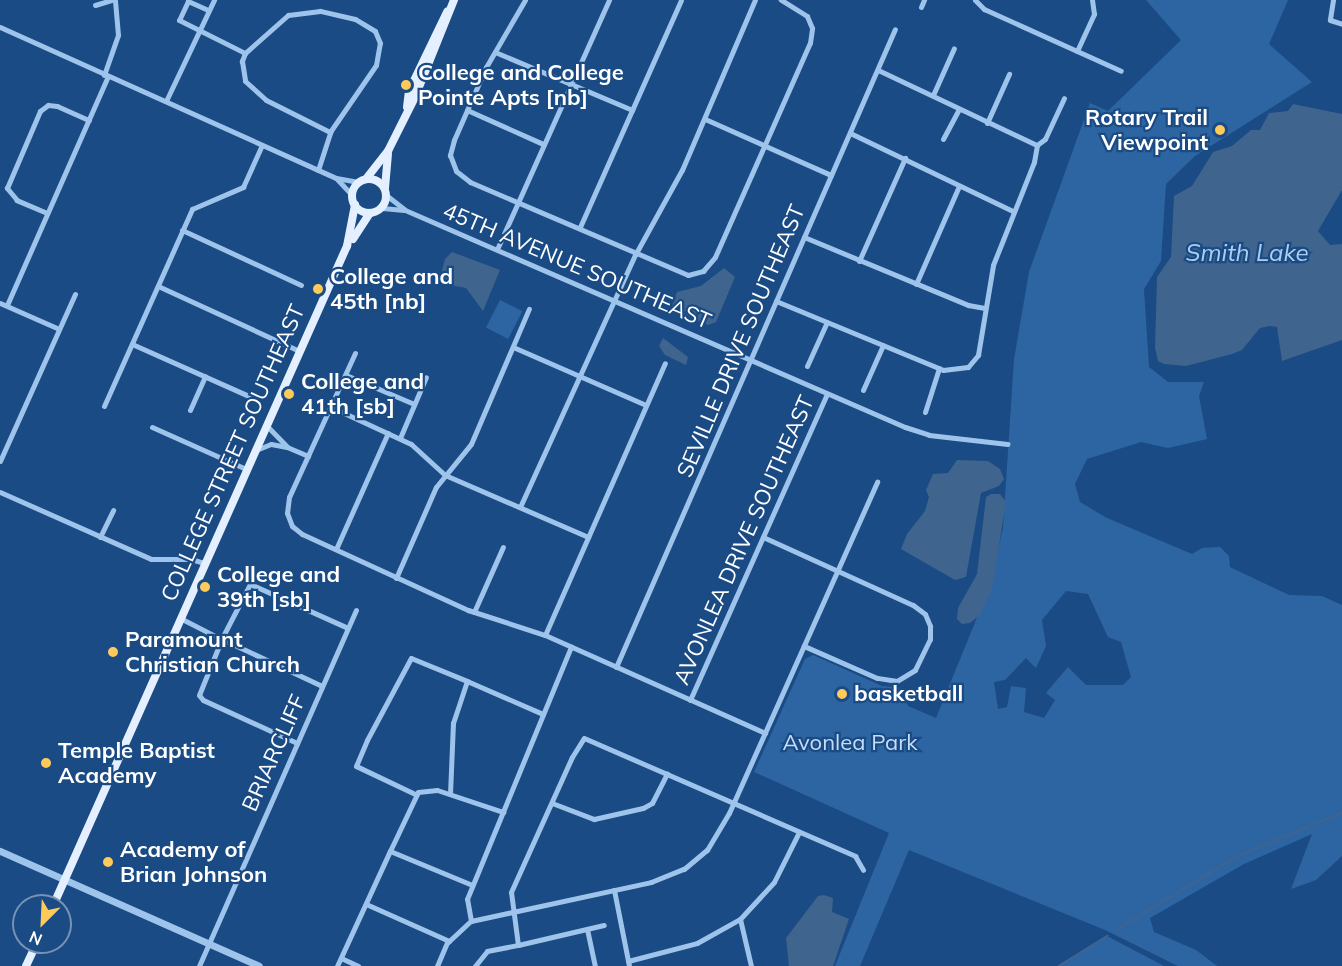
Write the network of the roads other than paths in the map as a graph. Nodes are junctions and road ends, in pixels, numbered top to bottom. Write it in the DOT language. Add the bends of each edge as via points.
graph roads {
  1 [pos="113,0"];
  2 [pos="214,0"];
  3 [pos="454,0"];
  4 [pos="525,0"];
  5 [pos="609,0"];
  6 [pos="681,0"];
  7 [pos="755,0"];
  8 [pos="781,0"];
  9 [pos="924,0"];
  10 [pos="975,0"];
  11 [pos="1092,0"];
  12 [pos="1333,0"];
  13 [pos="95,5"];
  14 [pos="921,7"];
  15 [pos="208,10"];
  16 [pos="1342,24"];
  17 [pos="0,27"];
  18 [pos="896,29"];
  19 [pos="198,32"];
  20 [pos="954,48"];
  21 [pos="1077,51"];
  22 [pos="245,52"];
  23 [pos="495,52"];
  24 [pos="878,70"];
  25 [pos="1121,71"];
  26 [pos="1009,74"];
  27 [pos="106,75"];
  28 [pos="570,85"];
  29 [pos="933,95"];
  30 [pos="1064,98"];
  31 [pos="166,101"];
  32 [pos="959,109"];
  33 [pos="467,110"];
  34 [pos="632,110"];
  35 [pos="705,119"];
  36 [pos="89,120"];
  37 [pos="987,123"];
  38 [pos="330,132"];
  39 [pos="850,133"];
  40 [pos="943,139"];
  41 [pos="543,144"];
  42 [pos="262,145"];
  43 [pos="1037,145"];
  44 [pos="766,146"];
  45 [pos="388,151"];
  46 [pos="905,158"];
  47 [pos="318,170"];
  48 [pos="831,175"];
  49 [pos="336,178"];
  50 [pos="363,181"];
  51 [pos="960,186"];
  52 [pos="386,192"];
  53 [pos="352,195"];
  54 [pos="517,202"];
  55 [pos="355,205"];
  56 [pos="382,208"];
  57 [pos="405,210"];
  58 [pos="1013,211"];
  59 [pos="47,213"];
  60 [pos="370,213"];
  61 [pos="580,227"];
  62 [pos="182,231"];
  63 [pos="804,237"];
  64 [pos="347,246"];
  65 [pos="498,247"];
  66 [pos="635,255"];
  67 [pos="859,261"];
  68 [pos="916,284"];
  69 [pos="301,285"];
  70 [pos="158,286"];
  71 [pos="75,294"];
  72 [pos="616,300"];
  73 [pos="776,301"];
  74 [pos="0,303"];
  75 [pos="7,305"];
  76 [pos="985,308"];
  77 [pos="530,309"];
  78 [pos="827,322"];
  79 [pos="59,329"];
  80 [pos="132,344"];
  81 [pos="883,345"];
  82 [pos="513,347"];
  83 [pos="299,351"];
  84 [pos="355,353"];
  85 [pos="752,360"];
  86 [pos="665,363"];
  87 [pos="807,366"];
  88 [pos="939,368"];
  89 [pos="346,375"];
  90 [pos="205,376"];
  91 [pos="426,376"];
  92 [pos="581,377"];
  93 [pos="863,390"];
  94 [pos="827,394"];
  95 [pos="251,397"];
  96 [pos="414,404"];
  97 [pos="646,405"];
  98 [pos="104,406"];
  99 [pos="331,407"];
  100 [pos="190,410"];
  101 [pos="925,412"];
  102 [pos="266,424"];
  103 [pos="152,427"];
  104 [pos="388,433"];
  105 [pos="400,438"];
  106 [pos="1007,444"];
  107 [pos="287,447"];
  108 [pos="255,450"];
  109 [pos="308,456"];
  110 [pos="0,461"];
  111 [pos="246,469"];
  112 [pos="445,475"];
  113 [pos="877,482"];
  114 [pos="0,492"];
  115 [pos="520,507"];
  116 [pos="113,510"];
  117 [pos="100,537"];
  118 [pos="588,537"];
  119 [pos="764,537"];
  120 [pos="503,547"];
  121 [pos="336,549"];
  122 [pos="204,563"];
  123 [pos="838,571"];
  124 [pos="396,578"];
  125 [pos="356,610"];
  126 [pos="471,611"];
  127 [pos="180,618"];
  128 [pos="348,628"];
  129 [pos="545,635"];
  130 [pos="223,640"];
  131 [pos="804,646"];
  132 [pos="571,647"];
  133 [pos="616,667"];
  134 [pos="467,681"];
  135 [pos="322,686"];
  136 [pos="690,700"];
  137 [pos="543,714"];
  138 [pos="765,733"];
  139 [pos="297,743"];
  140 [pos="667,774"];
  141 [pos="415,794"];
  142 [pos="450,794"];
  143 [pos="552,802"];
  144 [pos="734,802"];
  145 [pos="502,812"];
  146 [pos="799,832"];
  147 [pos="0,851"];
  148 [pos="390,851"];
  149 [pos="863,870"];
  150 [pos="65,880"];
  151 [pos="472,885"];
  152 [pos="614,890"];
  153 [pos="59,894"];
  154 [pos="366,904"];
  155 [pos="512,912"];
  156 [pos="740,919"];
  157 [pos="471,921"];
  158 [pos="604,925"];
  159 [pos="587,929"];
  160 [pos="449,941"];
  161 [pos="208,943"];
  162 [pos="518,945"];
  163 [pos="341,958"];
  164 [pos="629,963"];
  165 [pos="199,966"];
  166 [pos="259,966"];
  167 [pos="337,966"];
  168 [pos="358,966"];
  169 [pos="437,966"];
  170 [pos="475,966"];
  171 [pos="595,966"];
  172 [pos="751,966"];
  1 -- 13 [label="street"];
  1 -- 27 [label="street" via="118,34"];
  2 -- 15 [label="street"];
  3 -- 45 [label="main road" via="447,25"];
  4 -- 23 [label="street"];
  5 -- 28 [label="street"];
  6 -- 34 [label="street"];
  7 -- 35 [label="street"];
  8 -- 44 [label="street" via="807,16 812,28 810,43"];
  9 -- 14 [label="street"];
  10 -- 21 [label="street" via="984,9"];
  11 -- 21 [label="street" via="1094,14"];
  12 -- 16 [label="street" via="1330,20"];
  15 -- 19 [label="street"];
  15 -- 19 [label="street" via="186,3 179,20"];
  17 -- 27 [label="street"];
  18 -- 24 [label="street, SEVILLE DRIVE SOUTHEAST"];
  19 -- 22 [label="street"];
  19 -- 31 [label="street"];
  20 -- 29 [label="street"];
  21 -- 25 [label="street"];
  22 -- 38 [label="street" via="243,73 249,88"];
  22 -- 38 [label="street" via="277,23 302,12 320,10 355,19 375,31 380,43 376,64"];
  23 -- 28 [label="street"];
  23 -- 33 [label="street"];
  24 -- 29 [label="street"];
  24 -- 39 [label="street, SEVILLE DRIVE SOUTHEAST"];
  26 -- 37 [label="street"];
  27 -- 31 [label="street"];
  27 -- 36 [label="street"];
  28 -- 34 [label="street"];
  28 -- 41 [label="street"];
  29 -- 32 [label="street"];
  30 -- 43 [label="street" via="1045,139"];
  31 -- 42 [label="street"];
  32 -- 37 [label="street"];
  32 -- 40 [label="street"];
  33 -- 41 [label="street"];
  33 -- 54 [label="street" via="451,148 453,167 464,179"];
  34 -- 61 [label="street"];
  35 -- 44 [label="street"];
  35 -- 66 [label="street" via="663,209"];
  36 -- 59 [label="street"];
  36 -- 59 [label="street" via="57,106 48,105 39,111 7,188 17,200"];
  37 -- 43 [label="street"];
  38 -- 47 [label="street"];
  39 -- 46 [label="street"];
  39 -- 48 [label="street, SEVILLE DRIVE SOUTHEAST"];
  41 -- 54 [label="street"];
  42 -- 47 [label="street"];
  42 -- 62 [label="street" via="243,187 197,205"];
  43 -- 58 [label="street"];
  44 -- 48 [label="street"];
  44 -- 66 [label="street" via="707,269 692,275"];
  45 -- 50 [label="main road"];
  45 -- 52 [label="main road"];
  46 -- 51 [label="street"];
  46 -- 67 [label="street"];
  47 -- 49 [label="street"];
  48 -- 63 [label="street, SEVILLE DRIVE SOUTHEAST"];
  49 -- 50 [label="street"];
  49 -- 53 [label="street"];
  50 -- 52 [label="main road" via="376,180"];
  50 -- 53 [label="main road"];
  51 -- 58 [label="street"];
  51 -- 68 [label="street"];
  52 -- 56 [label="main road"];
  52 -- 57 [label="street, 45TH AVENUE SOUTHEAST"];
  53 -- 55 [label="main road"];
  54 -- 61 [label="street"];
  54 -- 65 [label="street"];
  55 -- 60 [label="main road"];
  55 -- 64 [label="main road, COLLEGE STREET SOUTHEAST"];
  56 -- 57 [label="street, 45TH AVENUE SOUTHEAST"];
  56 -- 60 [label="main road"];
  57 -- 65 [label="street, 45TH AVENUE SOUTHEAST"];
  58 -- 76 [label="street" via="993,265"];
  59 -- 75 [label="street"];
  60 -- 64 [label="main road, COLLEGE STREET SOUTHEAST"];
  61 -- 66 [label="street"];
  62 -- 69 [label="street"];
  62 -- 70 [label="street"];
  63 -- 67 [label="street"];
  63 -- 73 [label="street, SEVILLE DRIVE SOUTHEAST"];
  64 -- 83 [label="main road, COLLEGE STREET SOUTHEAST"];
  65 -- 72 [label="street, 45TH AVENUE SOUTHEAST"];
  66 -- 72 [label="street"];
  67 -- 68 [label="street"];
  68 -- 76 [label="street"];
  70 -- 80 [label="street"];
  70 -- 83 [label="street"];
  71 -- 79 [label="street"];
  72 -- 85 [label="street, 45TH AVENUE SOUTHEAST"];
  72 -- 92 [label="street"];
  73 -- 78 [label="street"];
  73 -- 85 [label="street, SEVILLE DRIVE SOUTHEAST"];
  74 -- 75 [label="street"];
  75 -- 79 [label="street"];
  76 -- 88 [label="street" via="978,355 968,368"];
  77 -- 82 [label="street"];
  78 -- 81 [label="street"];
  78 -- 87 [label="street"];
  79 -- 110 [label="street"];
  80 -- 90 [label="street"];
  80 -- 98 [label="street"];
  81 -- 88 [label="street"];
  81 -- 93 [label="street"];
  82 -- 92 [label="street"];
  82 -- 112 [label="street" via="471,444"];
  83 -- 102 [label="main road, COLLEGE STREET SOUTHEAST"];
  84 -- 89 [label="street"];
  85 -- 94 [label="street, 45TH AVENUE SOUTHEAST"];
  85 -- 133 [label="street, SEVILLE DRIVE SOUTHEAST"];
  86 -- 97 [label="street"];
  88 -- 101 [label="street"];
  89 -- 96 [label="street"];
  89 -- 99 [label="street"];
  90 -- 95 [label="street"];
  90 -- 100 [label="street"];
  91 -- 96 [label="street"];
  92 -- 97 [label="street"];
  92 -- 115 [label="street"];
  94 -- 106 [label="street, 45TH AVENUE SOUTHEAST" via="929,435"];
  94 -- 119 [label="street, AVONLEA DRIVE SOUTHEAST"];
  96 -- 105 [label="street"];
  97 -- 118 [label="street"];
  99 -- 104 [label="street"];
  99 -- 109 [label="street"];
  102 -- 107 [label="street"];
  102 -- 108 [label="main road, COLLEGE STREET SOUTHEAST"];
  103 -- 111 [label="street"];
  104 -- 105 [label="street"];
  104 -- 121 [label="street"];
  105 -- 112 [label="street"];
  107 -- 108 [label="street" via="271,444"];
  107 -- 109 [label="street"];
  108 -- 111 [label="main road, COLLEGE STREET SOUTHEAST"];
  109 -- 121 [label="street" via="286,513 292,526"];
  111 -- 122 [label="main road, COLLEGE STREET SOUTHEAST"];
  112 -- 115 [label="street"];
  112 -- 124 [label="street"];
  113 -- 123 [label="street"];
  114 -- 117 [label="street"];
  115 -- 118 [label="street"];
  116 -- 117 [label="street"];
  117 -- 122 [label="street" via="151,559 188,558"];
  118 -- 129 [label="street"];
  119 -- 123 [label="street"];
  119 -- 136 [label="street, AVONLEA DRIVE SOUTHEAST"];
  120 -- 126 [label="street"];
  121 -- 124 [label="street"];
  122 -- 127 [label="main road, COLLEGE STREET SOUTHEAST"];
  123 -- 131 [label="street"];
  123 -- 131 [label="street" via="921,610 930,626 928,643 911,675 892,682"];
  124 -- 126 [label="street"];
  125 -- 128 [label="street, BRIARCLIFF"];
  126 -- 129 [label="street"];
  127 -- 130 [label="street"];
  127 -- 150 [label="main road, COLLEGE STREET SOUTHEAST"];
  128 -- 130 [label="street" via="250,584"];
  128 -- 135 [label="street, BRIARCLIFF"];
  129 -- 132 [label="street"];
  130 -- 135 [label="street"];
  130 -- 139 [label="street" via="199,696"];
  131 -- 138 [label="street"];
  132 -- 133 [label="street"];
  132 -- 137 [label="street"];
  133 -- 136 [label="street"];
  134 -- 137 [label="street"];
  134 -- 141 [label="street" via="411,658 367,740 356,766"];
  134 -- 142 [label="street" via="453,723"];
  135 -- 139 [label="street, BRIARCLIFF"];
  136 -- 138 [label="street"];
  137 -- 145 [label="street"];
  138 -- 144 [label="street"];
  139 -- 161 [label="street, BRIARCLIFF"];
  140 -- 143 [label="street" via="652,803 643,808 594,819"];
  140 -- 143 [label="street" via="584,738"];
  140 -- 144 [label="street"];
  141 -- 142 [label="street" via="425,790"];
  141 -- 148 [label="street"];
  142 -- 145 [label="street"];
  143 -- 155 [label="street" via="511,892"];
  144 -- 146 [label="street"];
  144 -- 152 [label="street" via="716,839 690,865 664,878"];
  145 -- 151 [label="street"];
  146 -- 149 [label="street" via="855,856"];
  146 -- 156 [label="street" via="774,882"];
  147 -- 150 [label="street"];
  148 -- 151 [label="street"];
  148 -- 154 [label="street"];
  150 -- 153 [label="main road, COLLEGE STREET SOUTHEAST"];
  150 -- 161 [label="street"];
  151 -- 157 [label="street" via="467,899"];
  152 -- 155 [label="street"];
  152 -- 164 [label="street"];
  154 -- 160 [label="street"];
  154 -- 163 [label="street"];
  155 -- 157 [label="street"];
  155 -- 162 [label="street"];
  156 -- 164 [label="street" via="697,943"];
  156 -- 172 [label="street"];
  157 -- 160 [label="street"];
  158 -- 159 [label="street"];
  159 -- 162 [label="street"];
  159 -- 171 [label="street"];
  160 -- 169 [label="street"];
  161 -- 165 [label="street, BRIARCLIFF"];
  161 -- 166 [label="street"];
  162 -- 170 [label="street" via="488,951"];
  163 -- 167 [label="street"];
  163 -- 168 [label="street"];
}
